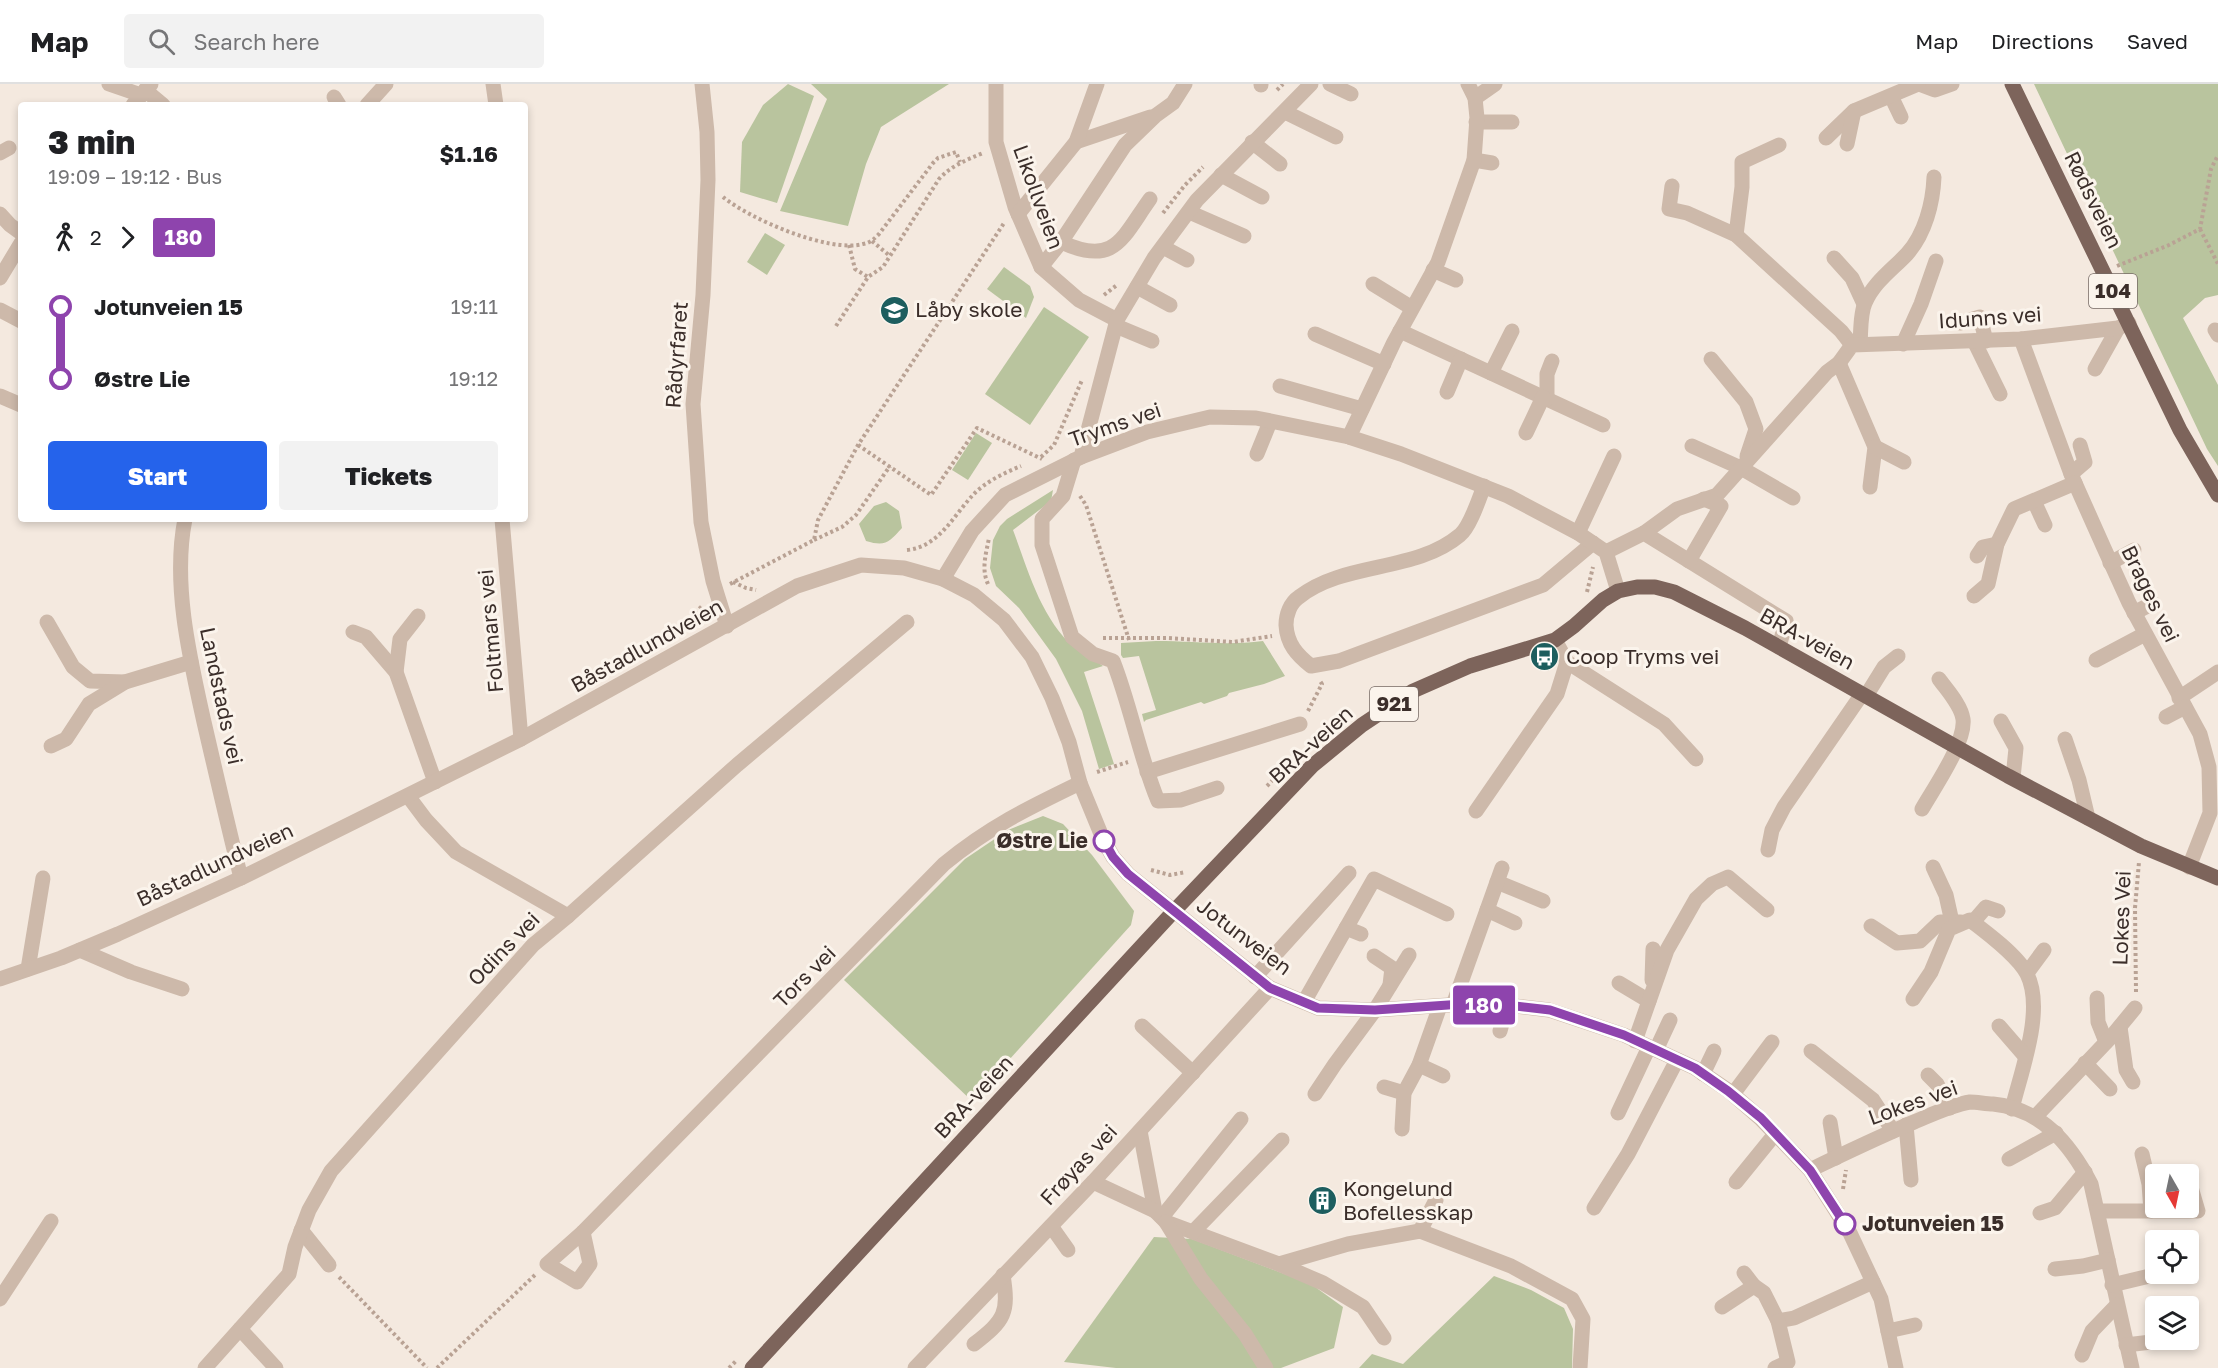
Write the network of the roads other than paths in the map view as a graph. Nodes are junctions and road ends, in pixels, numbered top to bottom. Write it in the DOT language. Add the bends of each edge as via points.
graph roads {
  1 [pos="109,84"];
  2 [pos="386,84"];
  3 [pos="493,84"];
  4 [pos="702,84"];
  5 [pos="996,84"];
  6 [pos="1097,84"];
  7 [pos="1185,84"];
  8 [pos="1311,84"];
  9 [pos="1330,84"];
  10 [pos="1468,84"];
  11 [pos="1495,84"];
  12 [pos="1918,84"];
  13 [pos="1952,84"];
  14 [pos="2013,84"];
  15 [pos="142,94"];
  16 [pos="1351,94"];
  17 [pos="1891,96"];
  18 [pos="1475,98"];
  19 [pos="157,102"];
  20 [pos="370,102"];
  21 [pos="496,102"];
  22 [pos="1854,111"];
  23 [pos="1285,112"];
  24 [pos="1155,116"];
  25 [pos="1901,117"];
  26 [pos="1476,122"];
  27 [pos="1512,122"];
  28 [pos="1336,137"];
  29 [pos="1826,138"];
  30 [pos="1076,142"];
  31 [pos="1252,142"];
  32 [pos="1847,144"];
  33 [pos="1779,145"];
  34 [pos="1474,160"];
  35 [pos="1492,163"];
  36 [pos="1280,164"];
  37 [pos="1221,175"];
  38 [pos="1934,177"];
  39 [pos="1671,186"];
  40 [pos="1262,196"];
  41 [pos="1150,199"];
  42 [pos="1017,210"];
  43 [pos="1189,212"];
  44 [pos="0,214"];
  45 [pos="18,231"];
  46 [pos="1736,235"];
  47 [pos="1244,236"];
  48 [pos="1061,242"];
  49 [pos="1163,247"];
  50 [pos="18,248"];
  51 [pos="1834,258"];
  52 [pos="1187,260"];
  53 [pos="1936,261"];
  54 [pos="1041,267"];
  55 [pos="1433,270"];
  56 [pos="0,278"];
  57 [pos="1455,280"];
  58 [pos="1372,284"];
  59 [pos="1137,287"];
  60 [pos="1170,304"];
  61 [pos="1864,304"];
  62 [pos="1912,306"];
  63 [pos="1412,308"];
  64 [pos="0,310"];
  65 [pos="18,319"];
  66 [pos="1112,320"];
  67 [pos="1960,323"];
  68 [pos="2123,325"];
  69 [pos="1910,330"];
  70 [pos="1400,331"];
  71 [pos="1512,331"];
  72 [pos="1315,334"];
  73 [pos="2021,339"];
  74 [pos="1152,341"];
  75 [pos="1980,341"];
  76 [pos="1856,344"];
  77 [pos="1903,344"];
  78 [pos="1461,359"];
  79 [pos="1711,359"];
  80 [pos="1552,361"];
  81 [pos="1839,363"];
  82 [pos="1384,364"];
  83 [pos="2095,369"];
  84 [pos="1491,373"];
  85 [pos="1280,386"];
  86 [pos="1448,392"];
  87 [pos="2000,394"];
  88 [pos="0,396"];
  89 [pos="1545,398"];
  90 [pos="18,404"];
  91 [pos="1362,410"];
  92 [pos="1270,422"];
  93 [pos="1603,425"];
  94 [pos="1526,433"];
  95 [pos="1349,437"];
  96 [pos="2080,445"];
  97 [pos="1692,446"];
  98 [pos="1875,447"];
  99 [pos="1257,454"];
  100 [pos="1614,456"];
  101 [pos="1078,458"];
  102 [pos="1904,462"];
  103 [pos="1742,466"];
  104 [pos="1064,473"];
  105 [pos="2073,478"];
  106 [pos="1484,486"];
  107 [pos="1870,487"];
  108 [pos="2218,495"];
  109 [pos="1711,497"];
  110 [pos="1792,498"];
  111 [pos="2034,501"];
  112 [pos="185,522"];
  113 [pos="502,522"];
  114 [pos="2045,525"];
  115 [pos="1578,533"];
  116 [pos="1644,533"];
  117 [pos="1593,543"];
  118 [pos="1998,544"];
  119 [pos="2134,550"];
  120 [pos="1606,552"];
  121 [pos="1977,556"];
  122 [pos="1689,561"];
  123 [pos="2110,563"];
  124 [pos="943,579"];
  125 [pos="1618,591"];
  126 [pos="1974,596"];
  127 [pos="2153,603"];
  128 [pos="2134,614"];
  129 [pos="418,616"];
  130 [pos="47,622"];
  131 [pos="907,622"];
  132 [pos="727,626"];
  133 [pos="353,632"];
  134 [pos="2145,634"];
  135 [pos="1555,640"];
  136 [pos="1779,647"];
  137 [pos="1898,656"];
  138 [pos="2096,660"];
  139 [pos="191,662"];
  140 [pos="1567,662"];
  141 [pos="396,672"];
  142 [pos="2218,672"];
  143 [pos="1939,679"];
  144 [pos="125,682"];
  145 [pos="1864,695"];
  146 [pos="2182,702"];
  147 [pos="2166,717"];
  148 [pos="2001,721"];
  149 [pos="1300,724"];
  150 [pos="521,739"];
  151 [pos="2065,739"];
  152 [pos="51,746"];
  153 [pos="1957,747"];
  154 [pos="1696,759"];
  155 [pos="1145,765"];
  156 [pos="2013,778"];
  157 [pos="435,782"];
  158 [pos="1080,783"];
  159 [pos="1217,788"];
  160 [pos="408,796"];
  161 [pos="1922,809"];
  162 [pos="1476,811"];
  163 [pos="2088,818"];
  164 [pos="1768,850"];
  165 [pos="1933,867"];
  166 [pos="2189,867"];
  167 [pos="1349,873"];
  168 [pos="43,878"];
  169 [pos="241,878"];
  170 [pos="2218,878"];
  171 [pos="1543,901"];
  172 [pos="1486,910"];
  173 [pos="1767,910"];
  174 [pos="1174,911"];
  175 [pos="1998,911"];
  176 [pos="1447,914"];
  177 [pos="568,916"];
  178 [pos="1964,922"];
  179 [pos="1515,923"];
  180 [pos="1871,926"];
  181 [pos="1346,928"];
  182 [pos="1361,934"];
  183 [pos="80,950"];
  184 [pos="1653,950"];
  185 [pos="2044,950"];
  186 [pos="1409,955"];
  187 [pos="1374,956"];
  188 [pos="28,969"];
  189 [pos="2026,973"];
  190 [pos="1255,976"];
  191 [pos="0,979"];
  192 [pos="1619,983"];
  193 [pos="1390,986"];
  194 [pos="1270,988"];
  195 [pos="182,989"];
  196 [pos="1651,996"];
  197 [pos="2097,998"];
  198 [pos="1912,999"];
  199 [pos="1304,1002"];
  200 [pos="1446,1005"];
  201 [pos="1507,1005"];
  202 [pos="2135,1008"];
  203 [pos="1375,1010"];
  204 [pos="1670,1020"];
  205 [pos="1142,1026"];
  206 [pos="1999,1026"];
  207 [pos="2120,1027"];
  208 [pos="1500,1031"];
  209 [pos="1635,1041"];
  210 [pos="1772,1042"];
  211 [pos="2106,1042"];
  212 [pos="1652,1049"];
  213 [pos="1714,1051"];
  214 [pos="1811,1051"];
  215 [pos="2025,1056"];
  216 [pos="1677,1060"];
  217 [pos="2085,1063"];
  218 [pos="1419,1065"];
  219 [pos="1193,1072"];
  220 [pos="1703,1074"];
  221 [pos="1928,1075"];
  222 [pos="1443,1076"];
  223 [pos="2133,1082"];
  224 [pos="1384,1087"];
  225 [pos="2110,1089"];
  226 [pos="1404,1093"];
  227 [pos="1316,1094"];
  228 [pos="1733,1094"];
  229 [pos="1950,1108"];
  230 [pos="2012,1108"];
  231 [pos="1618,1113"];
  232 [pos="2035,1117"];
  233 [pos="1241,1119"];
  234 [pos="1830,1122"];
  235 [pos="1900,1128"];
  236 [pos="1402,1129"];
  237 [pos="1140,1131"];
  238 [pos="1775,1134"];
  239 [pos="1282,1140"];
  240 [pos="2060,1143"];
  241 [pos="2142,1154"];
  242 [pos="1836,1158"];
  243 [pos="2009,1159"];
  244 [pos="2145,1167"];
  245 [pos="1810,1170"];
  246 [pos="2085,1172"];
  247 [pos="1911,1180"];
  248 [pos="1093,1182"];
  249 [pos="1736,1182"];
  250 [pos="1436,1200"];
  251 [pos="1594,1208"];
  252 [pos="2098,1211"];
  253 [pos="2145,1211"];
  254 [pos="2040,1214"];
  255 [pos="1161,1217"];
  256 [pos="51,1221"];
  257 [pos="1051,1226"];
  258 [pos="301,1230"];
  259 [pos="1420,1231"];
  260 [pos="583,1232"];
  261 [pos="1193,1232"];
  262 [pos="1068,1250"];
  263 [pos="2108,1260"];
  264 [pos="1279,1264"];
  265 [pos="329,1265"];
  266 [pos="2055,1269"];
  267 [pos="1744,1274"];
  268 [pos="1003,1275"];
  269 [pos="2145,1277"];
  270 [pos="1873,1282"];
  271 [pos="2112,1285"];
  272 [pos="1754,1286"];
  273 [pos="0,1299"];
  274 [pos="2117,1305"];
  275 [pos="1722,1306"];
  276 [pos="1778,1321"];
  277 [pos="1915,1325"];
  278 [pos="240,1329"];
  279 [pos="1888,1331"];
  280 [pos="1384,1338"];
  281 [pos="2145,1343"];
  282 [pos="974,1344"];
  283 [pos="2126,1346"];
  284 [pos="2082,1355"];
  285 [pos="205,1368"];
  286 [pos="276,1368"];
  287 [pos="752,1368"];
  288 [pos="915,1368"];
  289 [pos="1266,1368"];
  290 [pos="1580,1368"];
  291 [pos="1775,1368"];
  292 [pos="1896,1368"];
  293 [pos="2132,1368"];
  1 -- 15 [label="street"];
  2 -- 20 [label="street"];
  3 -- 21 [label="street"];
  4 -- 132 [label="street, Rådyrfaret" via="708,180 693,404 700,522"];
  5 -- 42 [label="street, Likollveien" via="996,142"];
  6 -- 30 [label="street"];
  7 -- 24 [label="street" via="1173,103"];
  8 -- 23 [label="street"];
  9 -- 16 [label="street"];
  10 -- 18 [label="street"];
  11 -- 18 [label="street"];
  12 -- 13 [label="street" via="1935,90"];
  12 -- 17 [label="street"];
  14 -- 68 [label="main road, Rødsveien / 104" via="2104,271"];
  15 -- 19 [label="street"];
  17 -- 22 [label="street"];
  17 -- 25 [label="street"];
  18 -- 26 [label="street"];
  22 -- 29 [label="street"];
  22 -- 32 [label="street"];
  23 -- 28 [label="street"];
  23 -- 31 [label="street"];
  24 -- 30 [label="street"];
  24 -- 48 [label="street" via="1125,145"];
  26 -- 27 [label="street"];
  26 -- 34 [label="street"];
  30 -- 42 [label="street"];
  31 -- 36 [label="street"];
  31 -- 37 [label="street"];
  33 -- 46 [label="street" via="1742,162"];
  34 -- 35 [label="street"];
  34 -- 55 [label="street"];
  37 -- 40 [label="street"];
  37 -- 43 [label="street"];
  38 -- 61 [label="street" via="1934,194 1923,230"];
  39 -- 46 [label="street" via="1669,209"];
  41 -- 48 [label="street" via="1117,245 1100,253 1081,251"];
  42 -- 54 [label="street, Likollveien"];
  43 -- 47 [label="street"];
  43 -- 49 [label="street"];
  44 -- 45 [label="street"];
  46 -- 76 [label="street"];
  48 -- 54 [label="street"];
  49 -- 52 [label="street"];
  49 -- 59 [label="street"];
  50 -- 56 [label="street"];
  51 -- 61 [label="street" via="1852,278"];
  53 -- 69 [label="street"];
  54 -- 66 [label="street, Likollveien" via="1079,300"];
  55 -- 57 [label="street"];
  55 -- 63 [label="street"];
  58 -- 63 [label="street"];
  59 -- 60 [label="street"];
  59 -- 66 [label="street"];
  61 -- 76 [label="street"];
  62 -- 69 [label="street"];
  63 -- 70 [label="street"];
  64 -- 65 [label="street"];
  66 -- 74 [label="street, Likollveien"];
  66 -- 101 [label="street"];
  67 -- 75 [label="street" via="1980,317"];
  68 -- 73 [label="street, Idunns vei"];
  68 -- 83 [label="street"];
  68 -- 108 [label="main road, Rødsveien / 104"];
  69 -- 77 [label="street"];
  70 -- 78 [label="street"];
  70 -- 82 [label="street"];
  71 -- 84 [label="street"];
  72 -- 82 [label="street"];
  73 -- 75 [label="street, Idunns vei"];
  73 -- 105 [label="street, Brages vei"];
  75 -- 77 [label="street, Idunns vei"];
  75 -- 87 [label="street"];
  76 -- 77 [label="street, Idunns vei"];
  76 -- 81 [label="street"];
  78 -- 84 [label="street"];
  78 -- 86 [label="street"];
  79 -- 103 [label="street" via="1746,402 1756,429"];
  80 -- 89 [label="street"];
  81 -- 98 [label="street"];
  81 -- 103 [label="street"];
  82 -- 91 [label="street"];
  84 -- 89 [label="street"];
  85 -- 91 [label="street"];
  88 -- 90 [label="street"];
  89 -- 93 [label="street"];
  89 -- 94 [label="street"];
  91 -- 95 [label="street"];
  92 -- 95 [label="street, Tryms vei"];
  92 -- 99 [label="street"];
  92 -- 101 [label="street, Tryms vei" via="1210,417 1147,432"];
  95 -- 106 [label="street, Tryms vei"];
  96 -- 105 [label="street" via="2085,462"];
  97 -- 103 [label="street"];
  98 -- 102 [label="street"];
  98 -- 107 [label="street"];
  100 -- 115 [label="street"];
  101 -- 104 [label="street, Tryms vei"];
  103 -- 109 [label="street"];
  103 -- 110 [label="street"];
  104 -- 124 [label="street, Tryms vei" via="1005,495 972,531"];
  104 -- 155 [label="street" via="1063,496 1042,519 1042,545 1072,637 1093,654 1113,661"];
  105 -- 111 [label="street"];
  105 -- 123 [label="street, Brages vei"];
  106 -- 115 [label="street, Tryms vei"];
  106 -- 117 [label="street" via="1462,534 1436,550 1330,580 1297,598 1286,616 1287,633 1297,655 1311,666 1339,661 1543,585"];
  109 -- 116 [label="street" via="1677,508"];
  109 -- 122 [label="street" via="1721,506"];
  111 -- 114 [label="street"];
  111 -- 118 [label="street" via="2014,509"];
  112 -- 139 [label="street, Landstads vei" via="181,572"];
  113 -- 150 [label="street, Foltmars vei"];
  115 -- 117 [label="street, Tryms vei"];
  116 -- 120 [label="street"];
  116 -- 122 [label="street"];
  117 -- 120 [label="street, Tryms vei"];
  118 -- 121 [label="street" via="1983,547"];
  118 -- 126 [label="street" via="1988,584"];
  119 -- 123 [label="street"];
  120 -- 125 [label="street"];
  122 -- 136 [label="street" via="1786,621"];
  123 -- 128 [label="street, Brages vei"];
  124 -- 132 [label="street, Båstadlundveien" via="904,568 861,565 797,586"];
  124 -- 158 [label="street, Båstadlundveien" via="974,595 1004,620 1032,657 1069,742"];
  125 -- 135 [label="main road, BRA-veien / 921"];
  125 -- 136 [label="main road, BRA-veien / 921" via="1654,587 1674,592"];
  127 -- 128 [label="street"];
  128 -- 134 [label="street, Brages vei"];
  129 -- 141 [label="street" via="400,639"];
  130 -- 144 [label="street" via="73,667 90,681"];
  131 -- 177 [label="street, Odins vei" via="736,765"];
  132 -- 150 [label="street, Båstadlundveien"];
  133 -- 141 [label="street" via="366,637"];
  134 -- 138 [label="street"];
  134 -- 146 [label="street, Brages vei"];
  135 -- 140 [label="street"];
  135 -- 174 [label="main road, BRA-veien / 921" via="1442,678 1413,691 1362,725 1311,766"];
  136 -- 145 [label="main road, BRA-veien / 921"];
  137 -- 145 [label="street" via="1884,667"];
  139 -- 144 [label="street"];
  139 -- 169 [label="street, Landstads vei"];
  140 -- 154 [label="street" via="1664,724"];
  140 -- 162 [label="street" via="1557,694"];
  141 -- 157 [label="street"];
  142 -- 146 [label="street"];
  143 -- 153 [label="street" via="1963,720"];
  144 -- 152 [label="street" via="89,704 66,739"];
  145 -- 153 [label="main road, BRA-veien / 921"];
  145 -- 164 [label="street" via="1784,807 1772,830"];
  146 -- 147 [label="street"];
  146 -- 166 [label="street, Brages vei" via="2210,767 2210,813"];
  148 -- 156 [label="street" via="2016,748"];
  149 -- 155 [label="street"];
  150 -- 157 [label="street, Båstadlundveien"];
  151 -- 163 [label="street"];
  153 -- 156 [label="main road, BRA-veien / 921"];
  153 -- 161 [label="street"];
  155 -- 159 [label="street" via="1158,801 1181,800"];
  156 -- 163 [label="main road, BRA-veien / 921"];
  157 -- 160 [label="street, Båstadlundveien"];
  158 -- 174 [label="street, Båstadlundveien" via="1113,857"];
  158 -- 260 [label="street, Tors vei" via="989,829 944,864"];
  160 -- 169 [label="street, Båstadlundveien"];
  160 -- 177 [label="street" via="456,852"];
  163 -- 166 [label="main road, BRA-veien / 921"];
  165 -- 178 [label="street"];
  166 -- 170 [label="main road, BRA-veien / 921"];
  167 -- 190 [label="street"];
  168 -- 188 [label="street"];
  169 -- 183 [label="street, Båstadlundveien"];
  171 -- 172 [label="street" via="1499,875"];
  172 -- 179 [label="street"];
  172 -- 200 [label="street"];
  173 -- 196 [label="street" via="1728,877 1712,884 1696,899 1667,950"];
  174 -- 190 [label="street, Jotunveien"];
  174 -- 287 [label="main road, BRA-veien / 921"];
  175 -- 178 [label="street" via="1986,907"];
  176 -- 181 [label="street" via="1374,879"];
  177 -- 258 [label="street, Odins vei" via="533,945 331,1171"];
  178 -- 180 [label="street" via="1940,922 1920,941 1897,943"];
  178 -- 189 [label="street" via="1997,941"];
  178 -- 198 [label="street" via="1949,929 1931,972"];
  181 -- 182 [label="street"];
  181 -- 199 [label="street"];
  183 -- 188 [label="street, Båstadlundveien"];
  183 -- 195 [label="street"];
  184 -- 196 [label="street"];
  185 -- 189 [label="street"];
  186 -- 193 [label="street"];
  187 -- 193 [label="street" via="1392,968"];
  188 -- 191 [label="street, Båstadlundveien"];
  189 -- 215 [label="street" via="2034,999"];
  190 -- 194 [label="street, Jotunveien"];
  192 -- 196 [label="street"];
  193 -- 203 [label="street"];
  194 -- 199 [label="street, Jotunveien"];
  194 -- 219 [label="street, Frøyas vei"];
  196 -- 209 [label="street"];
  197 -- 211 [label="street" via="2098,1022"];
  199 -- 203 [label="street, Jotunveien" via="1318,1008"];
  200 -- 201 [label="street, Jotunveien"];
  200 -- 203 [label="street, Jotunveien"];
  200 -- 218 [label="street"];
  201 -- 208 [label="street"];
  201 -- 209 [label="street, Jotunveien" via="1550,1010"];
  202 -- 207 [label="street"];
  203 -- 227 [label="street"];
  204 -- 212 [label="street"];
  205 -- 219 [label="street"];
  206 -- 215 [label="street"];
  207 -- 211 [label="street"];
  207 -- 223 [label="street" via="2126,1070"];
  209 -- 212 [label="street, Jotunveien"];
  210 -- 228 [label="street"];
  211 -- 217 [label="street"];
  212 -- 216 [label="street, Jotunveien"];
  212 -- 231 [label="street"];
  213 -- 220 [label="street"];
  214 -- 235 [label="street" via="1873,1100"];
  215 -- 230 [label="street"];
  216 -- 220 [label="street, Jotunveien"];
  216 -- 251 [label="street" via="1628,1154"];
  217 -- 225 [label="street"];
  217 -- 232 [label="street"];
  218 -- 222 [label="street"];
  218 -- 226 [label="street"];
  219 -- 237 [label="street, Frøyas vei"];
  220 -- 228 [label="street, Jotunveien"];
  221 -- 229 [label="street"];
  224 -- 226 [label="street"];
  226 -- 236 [label="street"];
  228 -- 238 [label="street, Jotunveien"];
  229 -- 230 [label="street, Lokes vei" via="1971,1102"];
  229 -- 235 [label="street, Lokes vei"];
  230 -- 232 [label="street, Lokes vei"];
  232 -- 240 [label="street, Lokes vei"];
  233 -- 255 [label="street"];
  234 -- 242 [label="street"];
  235 -- 242 [label="street, Lokes vei"];
  235 -- 247 [label="street"];
  237 -- 248 [label="street, Frøyas vei"];
  237 -- 255 [label="street"];
  238 -- 245 [label="street, Jotunveien"];
  238 -- 249 [label="street"];
  239 -- 261 [label="street"];
  240 -- 243 [label="street"];
  240 -- 246 [label="street, Lokes vei" via="2078,1159"];
  241 -- 244 [label="street"];
  242 -- 245 [label="street, Lokes vei"];
  245 -- 270 [label="street, Jotunveien" via="1851,1233"];
  246 -- 252 [label="street, Lokes vei"];
  246 -- 254 [label="street" via="2055,1208"];
  248 -- 255 [label="street"];
  248 -- 257 [label="street, Frøyas vei"];
  250 -- 259 [label="street"];
  252 -- 253 [label="street"];
  252 -- 263 [label="street, Lokes vei"];
  255 -- 261 [label="street"];
  255 -- 289 [label="street"];
  256 -- 273 [label="street"];
  257 -- 262 [label="street"];
  257 -- 268 [label="street, Frøyas vei"];
  258 -- 265 [label="street"];
  258 -- 278 [label="street, Odins vei" via="289,1274"];
  259 -- 264 [label="street" via="1348,1244"];
  259 -- 290 [label="street" via="1511,1266 1572,1299 1583,1319"];
  260 -- 260 [label="street, Tors vei" via="590,1264 577,1282 547,1264"];
  261 -- 264 [label="street"];
  263 -- 266 [label="street"];
  263 -- 271 [label="street, Lokes vei"];
  264 -- 280 [label="street" via="1323,1283 1363,1307"];
  267 -- 272 [label="street"];
  268 -- 282 [label="street" via="1007,1301 1003,1316"];
  268 -- 288 [label="street, Frøyas vei"];
  269 -- 271 [label="street"];
  270 -- 276 [label="street" via="1794,1318"];
  270 -- 279 [label="street, Jotunveien"];
  271 -- 274 [label="street, Lokes vei"];
  272 -- 275 [label="street"];
  272 -- 276 [label="street" via="1764,1293"];
  274 -- 283 [label="street, Lokes vei"];
  274 -- 284 [label="street" via="2092,1332"];
  276 -- 291 [label="street" via="1788,1362"];
  277 -- 279 [label="street"];
  278 -- 285 [label="street, Odins vei"];
  278 -- 286 [label="street"];
  279 -- 292 [label="street, Jotunveien"];
  281 -- 283 [label="street"];
  283 -- 293 [label="street, Lokes vei"];
}
